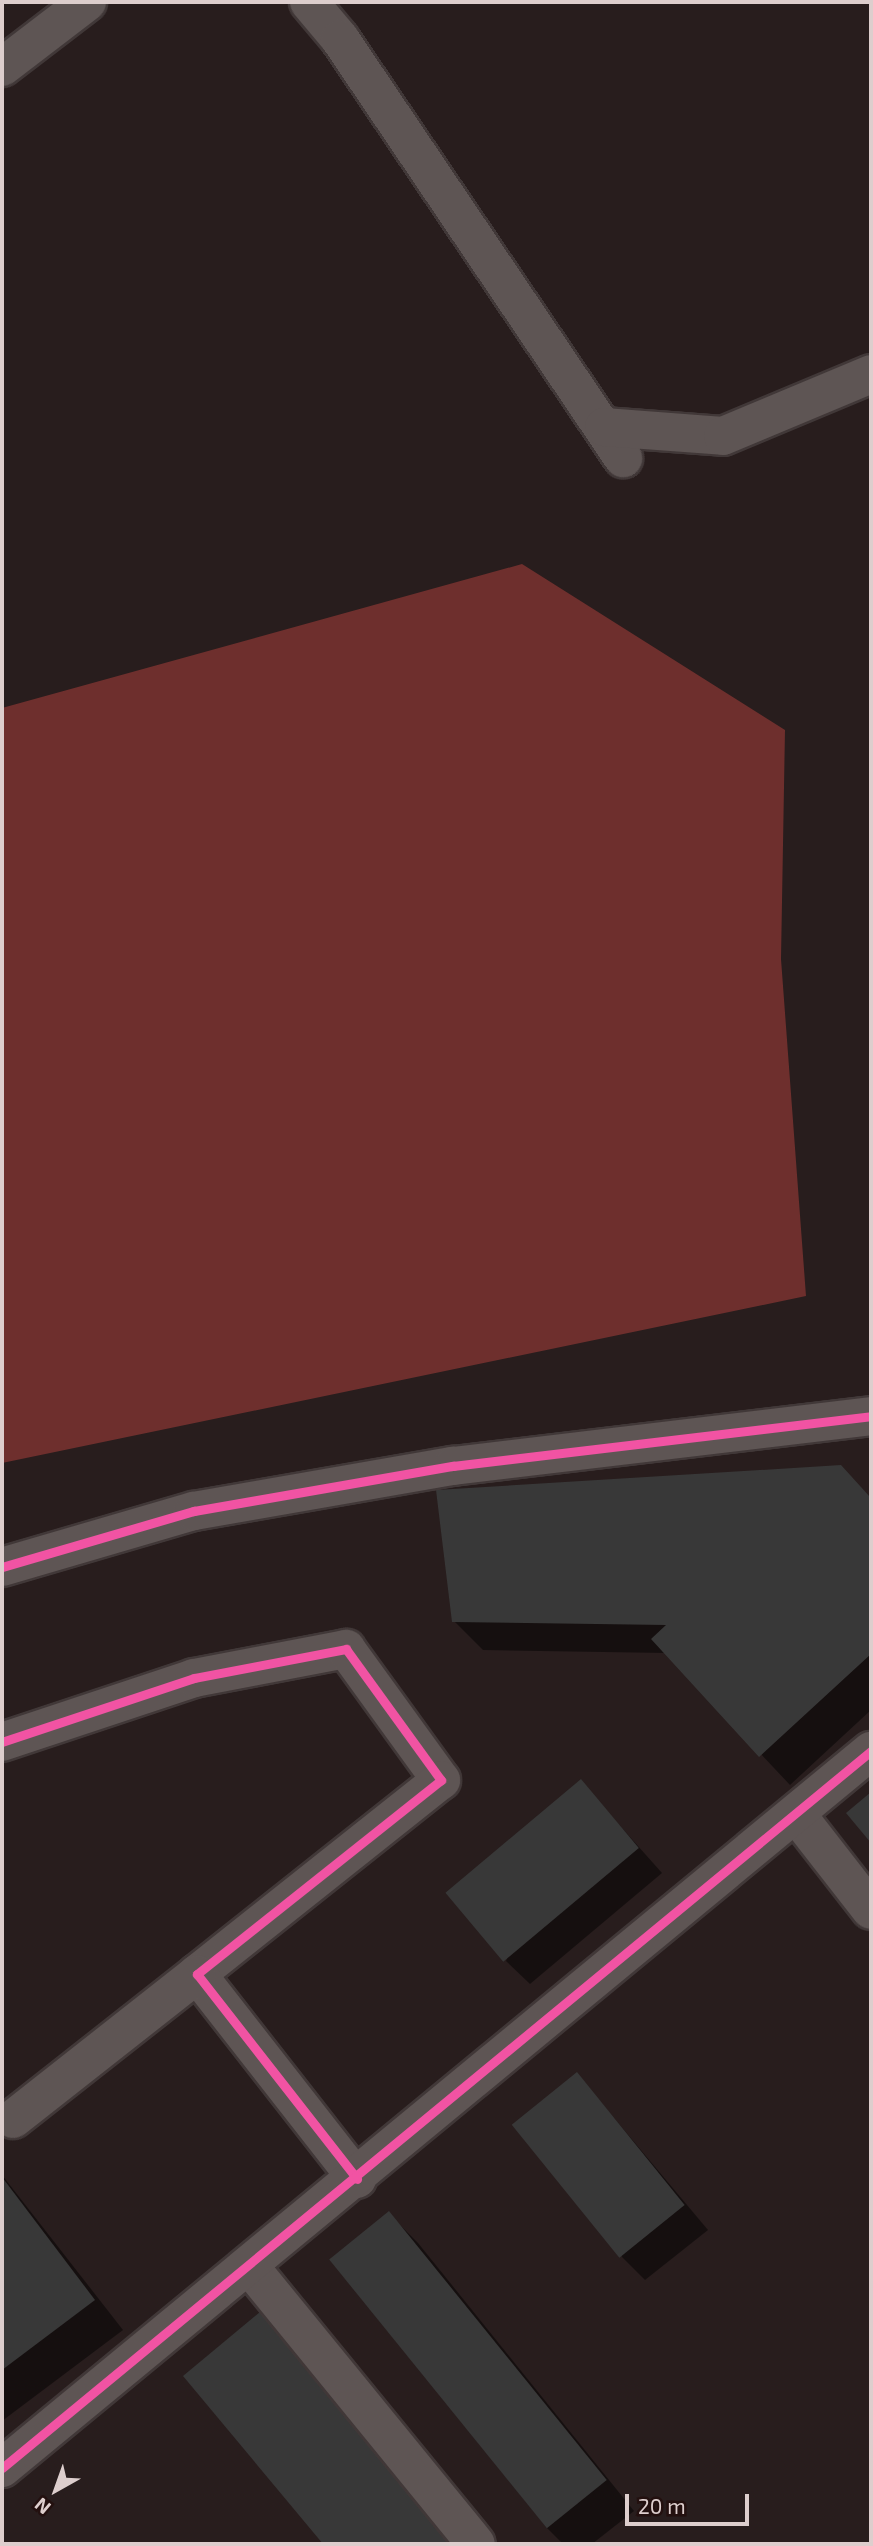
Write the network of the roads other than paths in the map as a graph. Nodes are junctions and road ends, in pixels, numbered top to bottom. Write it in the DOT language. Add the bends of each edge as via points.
graph roads {
  1 [pos="88,2"];
  2 [pos="309,2"];
  3 [pos="2,66"];
  4 [pos="871,374"];
  5 [pos="871,1416"];
  6 [pos="2,1567"];
  7 [pos="2,1742"];
  8 [pos="871,1751"];
  9 [pos="797,1815"];
  10 [pos="871,1910"];
  11 [pos="197,1974"];
  12 [pos="13,2119"];
  13 [pos="357,2179"];
  14 [pos="250,2267"];
  15 [pos="2,2468"];
  16 [pos="476,2544"];
  1 -- 3 [label="street"];
  2 -- 4 [label="street" via="340,40 614,442 723,436"];
  5 -- 6 [label="street" via="453,1466 207,1508"];
  7 -- 11 [label="street" via="194,1678 346,1649 441,1780"];
  8 -- 9 [label="street"];
  9 -- 10 [label="street"];
  9 -- 13 [label="street"];
  11 -- 12 [label="street"];
  11 -- 13 [label="street"];
  13 -- 14 [label="street"];
  14 -- 15 [label="street"];
  14 -- 16 [label="street"];
}
